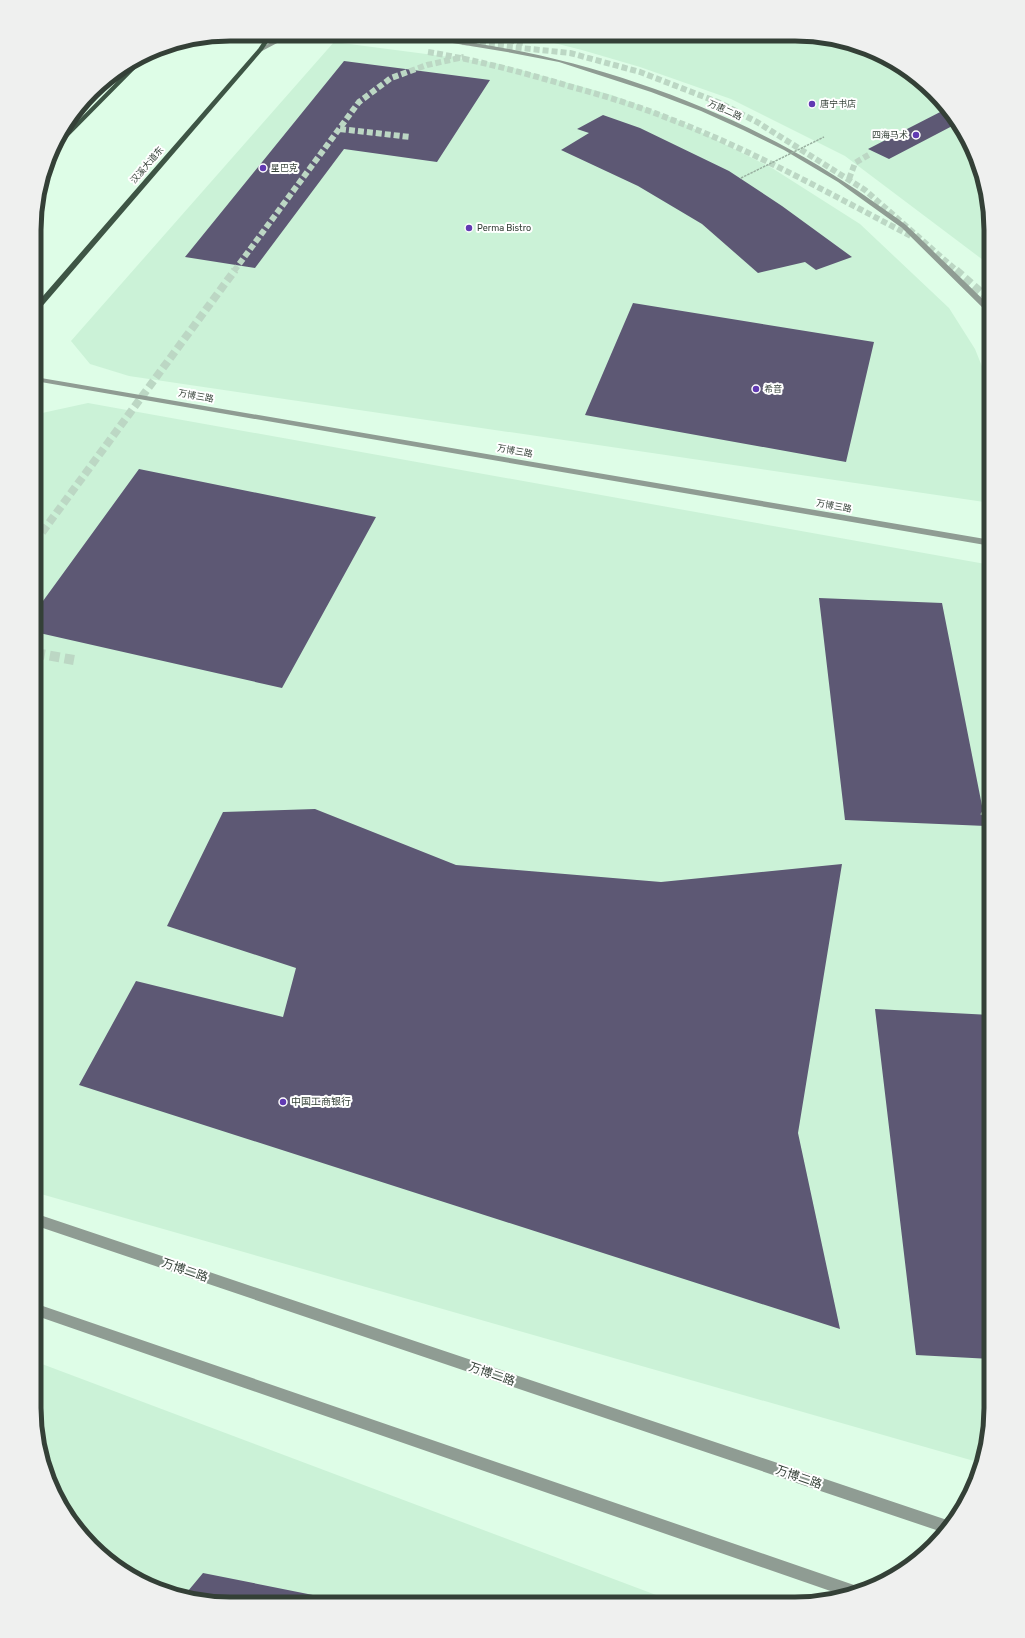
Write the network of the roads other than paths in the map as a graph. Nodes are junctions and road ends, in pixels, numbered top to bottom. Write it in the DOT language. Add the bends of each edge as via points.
graph roads {
  1 [pos="267,41"];
  2 [pos="278,41"];
  3 [pos="447,41"];
  4 [pos="260,50"];
  5 [pos="135,66"];
  6 [pos="65,137"];
  7 [pos="41,302"];
  8 [pos="984,304"];
  9 [pos="41,380"];
  10 [pos="984,542"];
  11 [pos="41,1221"];
  12 [pos="41,1311"];
  13 [pos="943,1526"];
  14 [pos="848,1590"];
  1 -- 4 [label="main road, 汉溪大道东"];
  2 -- 4 [label="street"];
  3 -- 8 [label="street, 万惠二路" via="560,61 703,110 786,149 840,181 904,227"];
  4 -- 7 [label="main road, 汉溪大道东"];
  5 -- 6 [label="main road"];
  9 -- 10 [label="street, 万博三路"];
  11 -- 13 [label="street, 万博二路"];
  12 -- 14 [label="street"];
}
